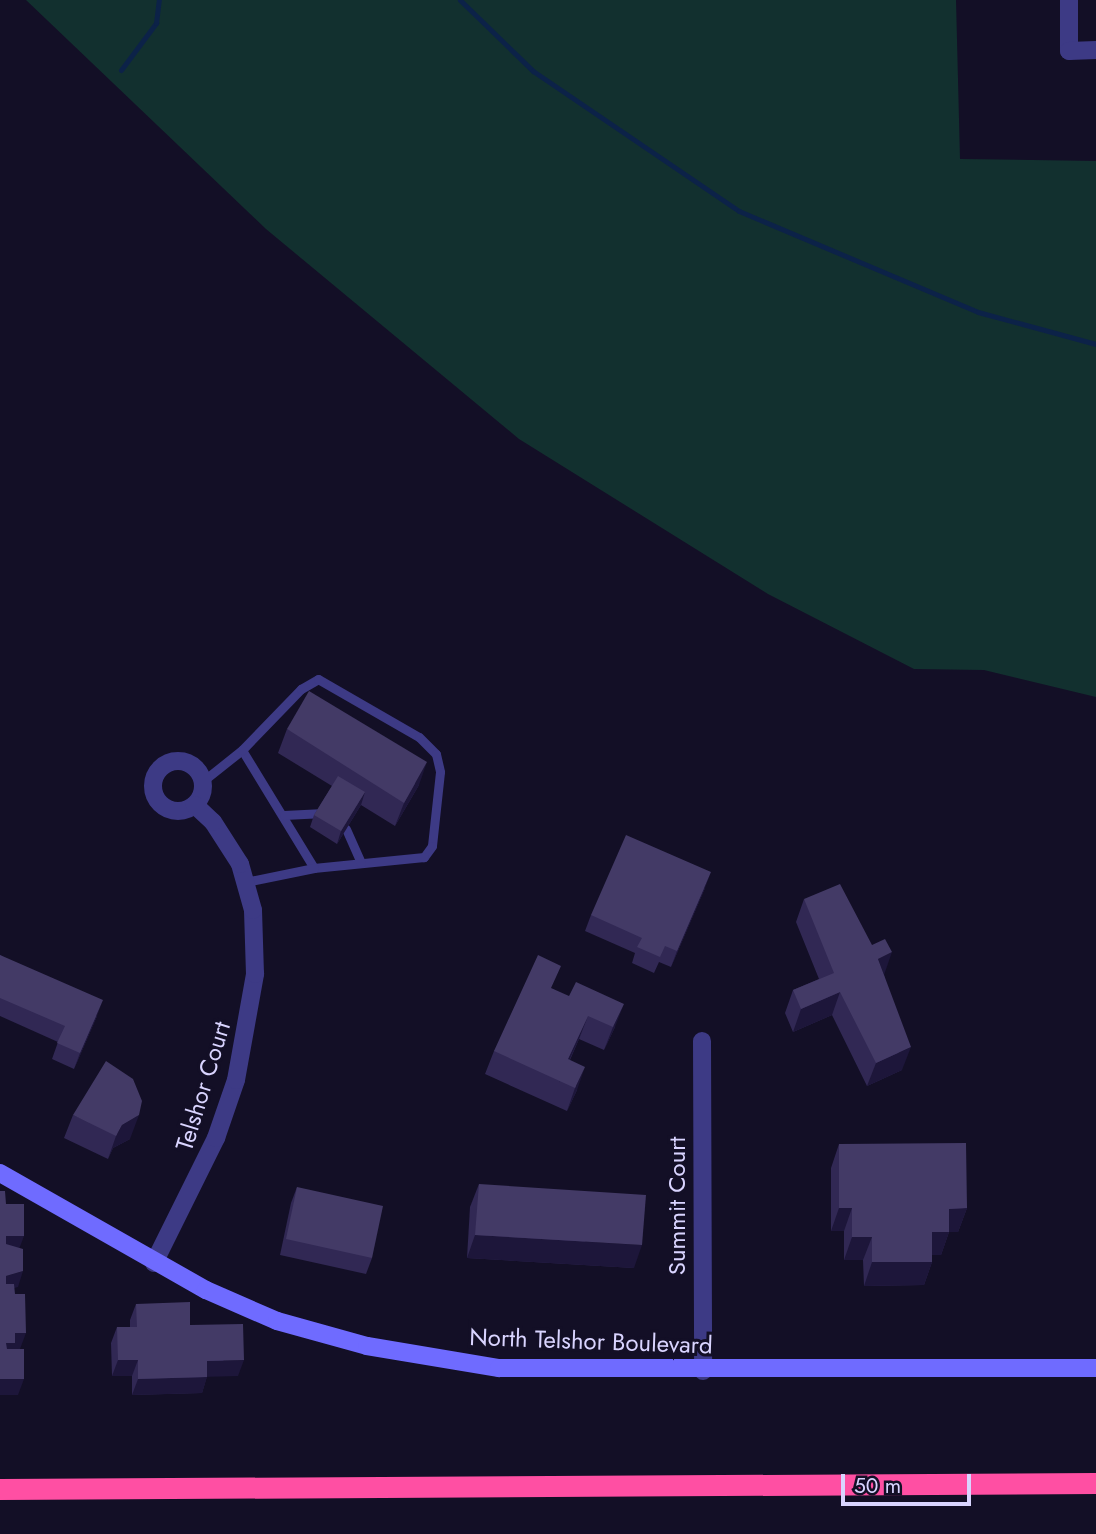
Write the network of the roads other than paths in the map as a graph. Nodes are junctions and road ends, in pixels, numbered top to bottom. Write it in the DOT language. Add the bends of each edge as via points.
graph roads {
  1 [pos="1069,0"];
  2 [pos="1096,50"];
  3 [pos="242,750"];
  4 [pos="203,781"];
  5 [pos="195,805"];
  6 [pos="319,813"];
  7 [pos="284,814"];
  8 [pos="346,829"];
  9 [pos="361,863"];
  10 [pos="314,868"];
  11 [pos="245,882"];
  12 [pos="702,1041"];
  13 [pos="0,1173"];
  14 [pos="154,1262"];
  15 [pos="1096,1368"];
  16 [pos="703,1371"];
  17 [pos="1096,1483"];
  18 [pos="0,1489"];
  1 -- 2 [label="street" via="1069,51"];
  3 -- 4 [label="lane"];
  3 -- 7 [label="lane"];
  3 -- 9 [label="lane" via="301,689 318,679 430,746 440,772 430,852 424,857"];
  4 -- 5 [label="street"];
  4 -- 5 [label="street" via="197,769 184,762 168,764 156,775 154,792 163,806 179,811"];
  5 -- 11 [label="street, Telshor Court" via="213,822 240,864"];
  6 -- 7 [label="lane"];
  7 -- 10 [label="lane"];
  8 -- 9 [label="lane"];
  9 -- 10 [label="lane"];
  10 -- 11 [label="lane"];
  11 -- 14 [label="street, Telshor Court" via="253,910 255,974 236,1080 211,1150"];
  12 -- 16 [label="street, Summit Court"];
  13 -- 14 [label="main road, North Telshor Boulevard"];
  14 -- 16 [label="main road, North Telshor Boulevard" via="277,1321 367,1346 499,1368"];
  15 -- 16 [label="main road, North Telshor Boulevard"];
  17 -- 18 [label="highway"];
}
